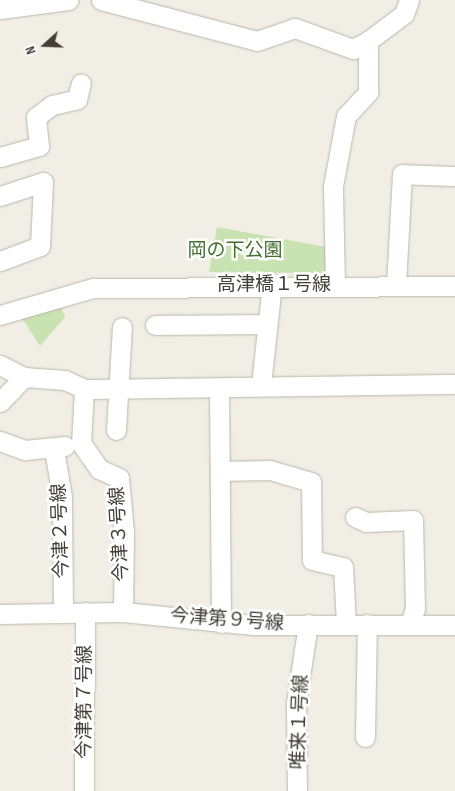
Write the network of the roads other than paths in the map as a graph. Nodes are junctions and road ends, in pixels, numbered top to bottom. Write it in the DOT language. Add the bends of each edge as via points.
graph roads {
  1 [pos="68,0"];
  2 [pos="101,0"];
  3 [pos="409,0"];
  4 [pos="0,9"];
  5 [pos="368,41"];
  6 [pos="81,83"];
  7 [pos="0,157"];
  8 [pos="455,176"];
  9 [pos="0,196"];
  10 [pos="0,261"];
  11 [pos="272,284"];
  12 [pos="335,285"];
  13 [pos="396,285"];
  14 [pos="455,286"];
  15 [pos="0,315"];
  16 [pos="267,324"];
  17 [pos="155,325"];
  18 [pos="122,327"];
  19 [pos="0,366"];
  20 [pos="24,377"];
  21 [pos="455,384"];
  22 [pos="261,385"];
  23 [pos="84,389"];
  24 [pos="116,389"];
  25 [pos="218,389"];
  26 [pos="0,402"];
  27 [pos="116,430"];
  28 [pos="0,441"];
  29 [pos="81,443"];
  30 [pos="54,448"];
  31 [pos="220,472"];
  32 [pos="355,517"];
  33 [pos="85,612"];
  34 [pos="123,612"];
  35 [pos="63,613"];
  36 [pos="0,614"];
  37 [pos="222,623"];
  38 [pos="308,624"];
  39 [pos="346,624"];
  40 [pos="367,624"];
  41 [pos="410,624"];
  42 [pos="455,625"];
  43 [pos="365,737"];
  44 [pos="84,791"];
  45 [pos="297,791"];
  1 -- 4 [label="street"];
  2 -- 5 [label="street" via="257,41 295,28 353,49"];
  3 -- 5 [label="street" via="404,14"];
  5 -- 12 [label="street" via="368,92 346,116 333,186"];
  6 -- 7 [label="street" via="77,99 52,105 36,117 39,146"];
  8 -- 13 [label="street" via="402,174"];
  9 -- 10 [label="street" via="43,182 40,246"];
  11 -- 12 [label="street, 高津橋１号線"];
  11 -- 15 [label="street, 高津橋１号線" via="92,288"];
  11 -- 16 [label="street"];
  12 -- 13 [label="street, 高津橋１号線"];
  13 -- 14 [label="street, 高津橋１号線"];
  16 -- 17 [label="street"];
  16 -- 22 [label="street"];
  18 -- 24 [label="street"];
  19 -- 20 [label="street"];
  20 -- 23 [label="street" via="65,380"];
  20 -- 26 [label="street"];
  21 -- 22 [label="street"];
  22 -- 25 [label="street"];
  23 -- 24 [label="street"];
  23 -- 29 [label="street"];
  24 -- 25 [label="street"];
  24 -- 27 [label="street"];
  25 -- 31 [label="street"];
  28 -- 30 [label="street" via="25,450"];
  29 -- 30 [label="street"];
  29 -- 34 [label="street, 今津３号線" via="99,469 119,478 124,532"];
  30 -- 35 [label="street, 今津２号線" via="62,497"];
  31 -- 37 [label="street"];
  31 -- 39 [label="street" via="270,470 311,482 312,560 343,567"];
  32 -- 41 [label="street" via="366,522 413,520 415,608"];
  33 -- 34 [label="street, 今津第９号線"];
  33 -- 35 [label="street, 今津第９号線"];
  33 -- 44 [label="street, 今津第７号線"];
  34 -- 37 [label="street, 今津第９号線"];
  35 -- 36 [label="street, 今津第９号線"];
  37 -- 38 [label="street, 今津第９号線"];
  38 -- 39 [label="street, 今津第９号線"];
  38 -- 45 [label="street, 唯来１号線" via="296,703"];
  39 -- 40 [label="street, 今津第９号線"];
  40 -- 41 [label="street, 今津第９号線"];
  40 -- 43 [label="street"];
  41 -- 42 [label="street, 今津第９号線"];
}
